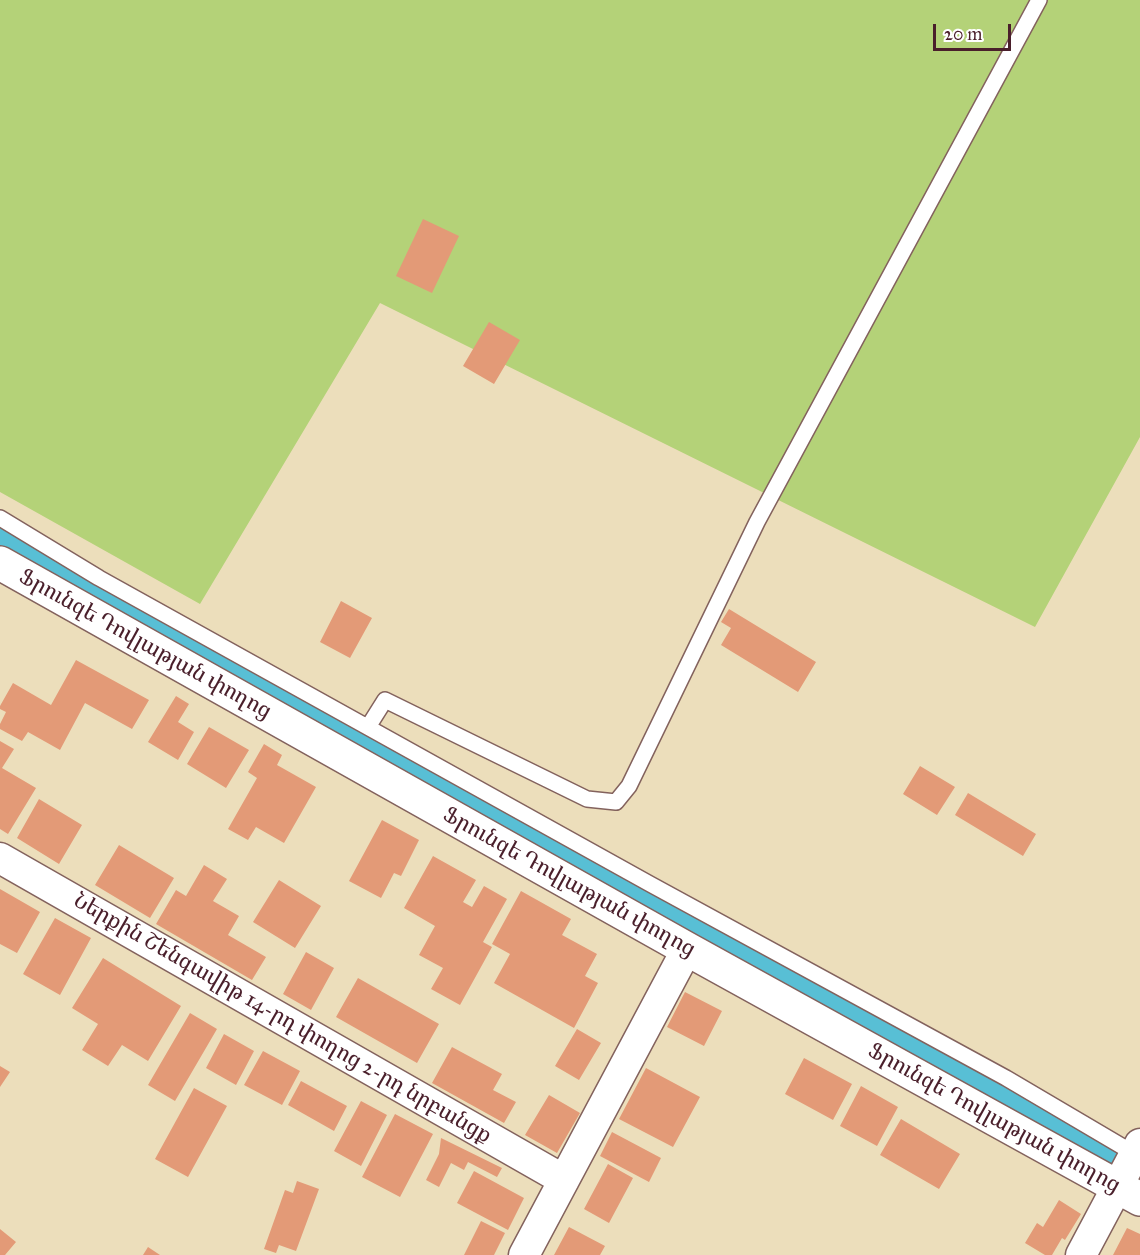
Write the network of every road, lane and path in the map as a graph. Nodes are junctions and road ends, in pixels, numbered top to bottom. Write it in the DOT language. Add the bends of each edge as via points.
graph roads {
  1 [pos="1039,0"];
  2 [pos="0,518"];
  3 [pos="0,563"];
  4 [pos="368,727"];
  5 [pos="0,858"];
  6 [pos="687,949"];
  7 [pos="1137,1149"];
  8 [pos="564,1180"];
  9 [pos="1129,1193"];
  10 [pos="524,1255"];
  11 [pos="1081,1255"];
  1 -- 4 [label="lane" via="757,522 628,786 616,802 587,799 385,700"];
  2 -- 4 [label="lane" via="99,578"];
  3 -- 6 [label="street, Ֆրունզե Դովլաթյան փողոց"];
  4 -- 7 [label="lane"];
  5 -- 8 [label="street, Ներքին Շենգավիթ 14-րդ փողոց 2-րդ նրբանցք"];
  6 -- 8 [label="street"];
  6 -- 9 [label="street, Ֆրունզե Դովլաթյան փողոց"];
  7 -- 9 [label="street"];
  8 -- 10 [label="street"];
  9 -- 11 [label="street"];
}
